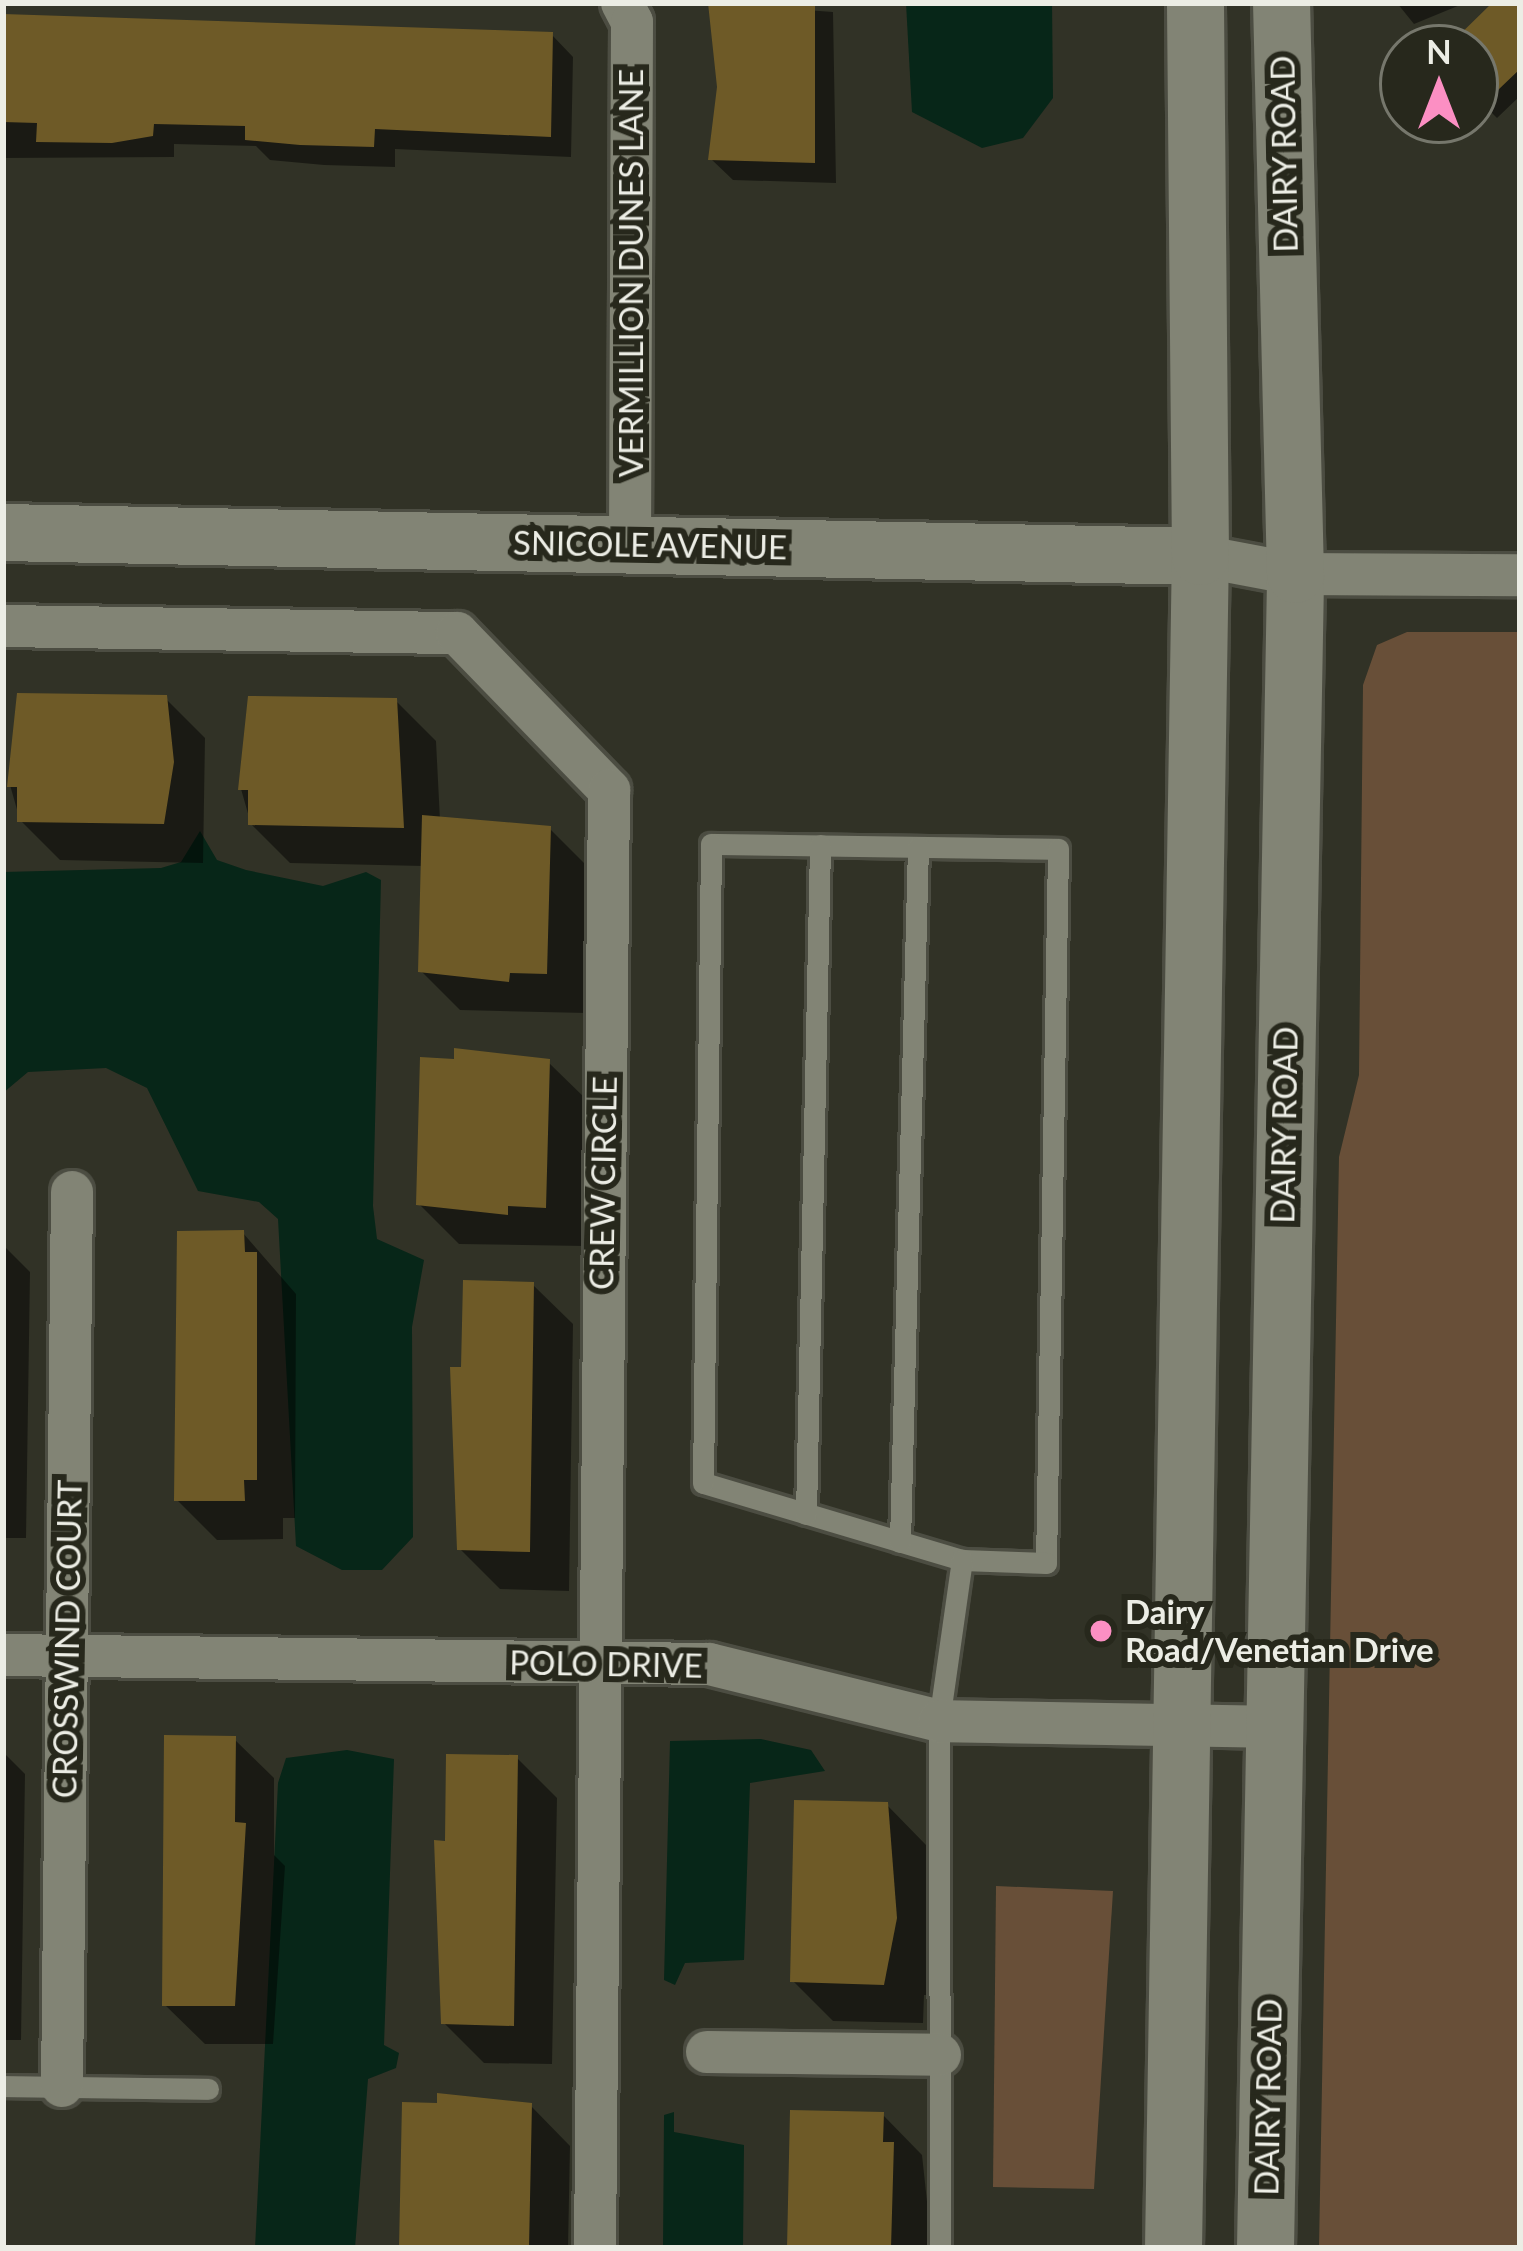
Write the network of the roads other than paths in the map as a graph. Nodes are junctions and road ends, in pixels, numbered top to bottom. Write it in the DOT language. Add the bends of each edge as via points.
graph roads {
  1 [pos="622,3"];
  2 [pos="1195,3"];
  3 [pos="1281,3"];
  4 [pos="3,532"];
  5 [pos="630,544"];
  6 [pos="1200,556"];
  7 [pos="1295,574"];
  8 [pos="1520,575"];
  9 [pos="3,626"];
  10 [pos="820,845"];
  11 [pos="918,847"];
  12 [pos="72,1192"];
  13 [pos="806,1514"];
  14 [pos="900,1541"];
  15 [pos="962,1560"];
  16 [pos="3,1655"];
  17 [pos="67,1656"];
  18 [pos="596,1662"];
  19 [pos="939,1721"];
  20 [pos="1274,1727"];
  21 [pos="1181,1729"];
  22 [pos="707,2052"];
  23 [pos="940,2055"];
  24 [pos="3,2086"];
  25 [pos="62,2086"];
  26 [pos="208,2089"];
  27 [pos="595,2248"];
  28 [pos="940,2248"];
  29 [pos="1173,2248"];
  30 [pos="1265,2248"];
  1 -- 5 [label="street, VERMILLION DUNES LANE" via="632,22"];
  2 -- 6 [label="street"];
  3 -- 7 [label="street, DAIRY ROAD"];
  4 -- 5 [label="street, SNICOLE AVENUE"];
  5 -- 6 [label="street, SNICOLE AVENUE"];
  6 -- 7 [label="street, SNICOLE AVENUE"];
  6 -- 21 [label="street"];
  7 -- 8 [label="street, SNICOLE AVENUE"];
  7 -- 20 [label="street, DAIRY ROAD"];
  9 -- 18 [label="street, CREW CIRCLE" via="457,633 609,790"];
  10 -- 11 [label="lane"];
  10 -- 13 [label="lane"];
  10 -- 13 [label="lane" via="711,844 703,1484"];
  11 -- 14 [label="lane"];
  11 -- 15 [label="lane" via="1058,849 1046,1563"];
  12 -- 17 [label="street, CROSSWIND COURT"];
  13 -- 14 [label="lane"];
  14 -- 15 [label="lane"];
  15 -- 19 [label="lane"];
  16 -- 17 [label="street, POLO DRIVE"];
  17 -- 18 [label="street, POLO DRIVE"];
  17 -- 25 [label="street, CROSSWIND COURT"];
  18 -- 19 [label="street, POLO DRIVE" via="710,1664"];
  18 -- 27 [label="street, CREW CIRCLE"];
  19 -- 21 [label="street, POLO DRIVE"];
  19 -- 23 [label="lane"];
  20 -- 21 [label="street, POLO DRIVE"];
  20 -- 30 [label="street, DAIRY ROAD"];
  21 -- 29 [label="street"];
  22 -- 23 [label="street"];
  23 -- 28 [label="lane"];
  24 -- 25 [label="lane"];
  25 -- 26 [label="lane"];
}
